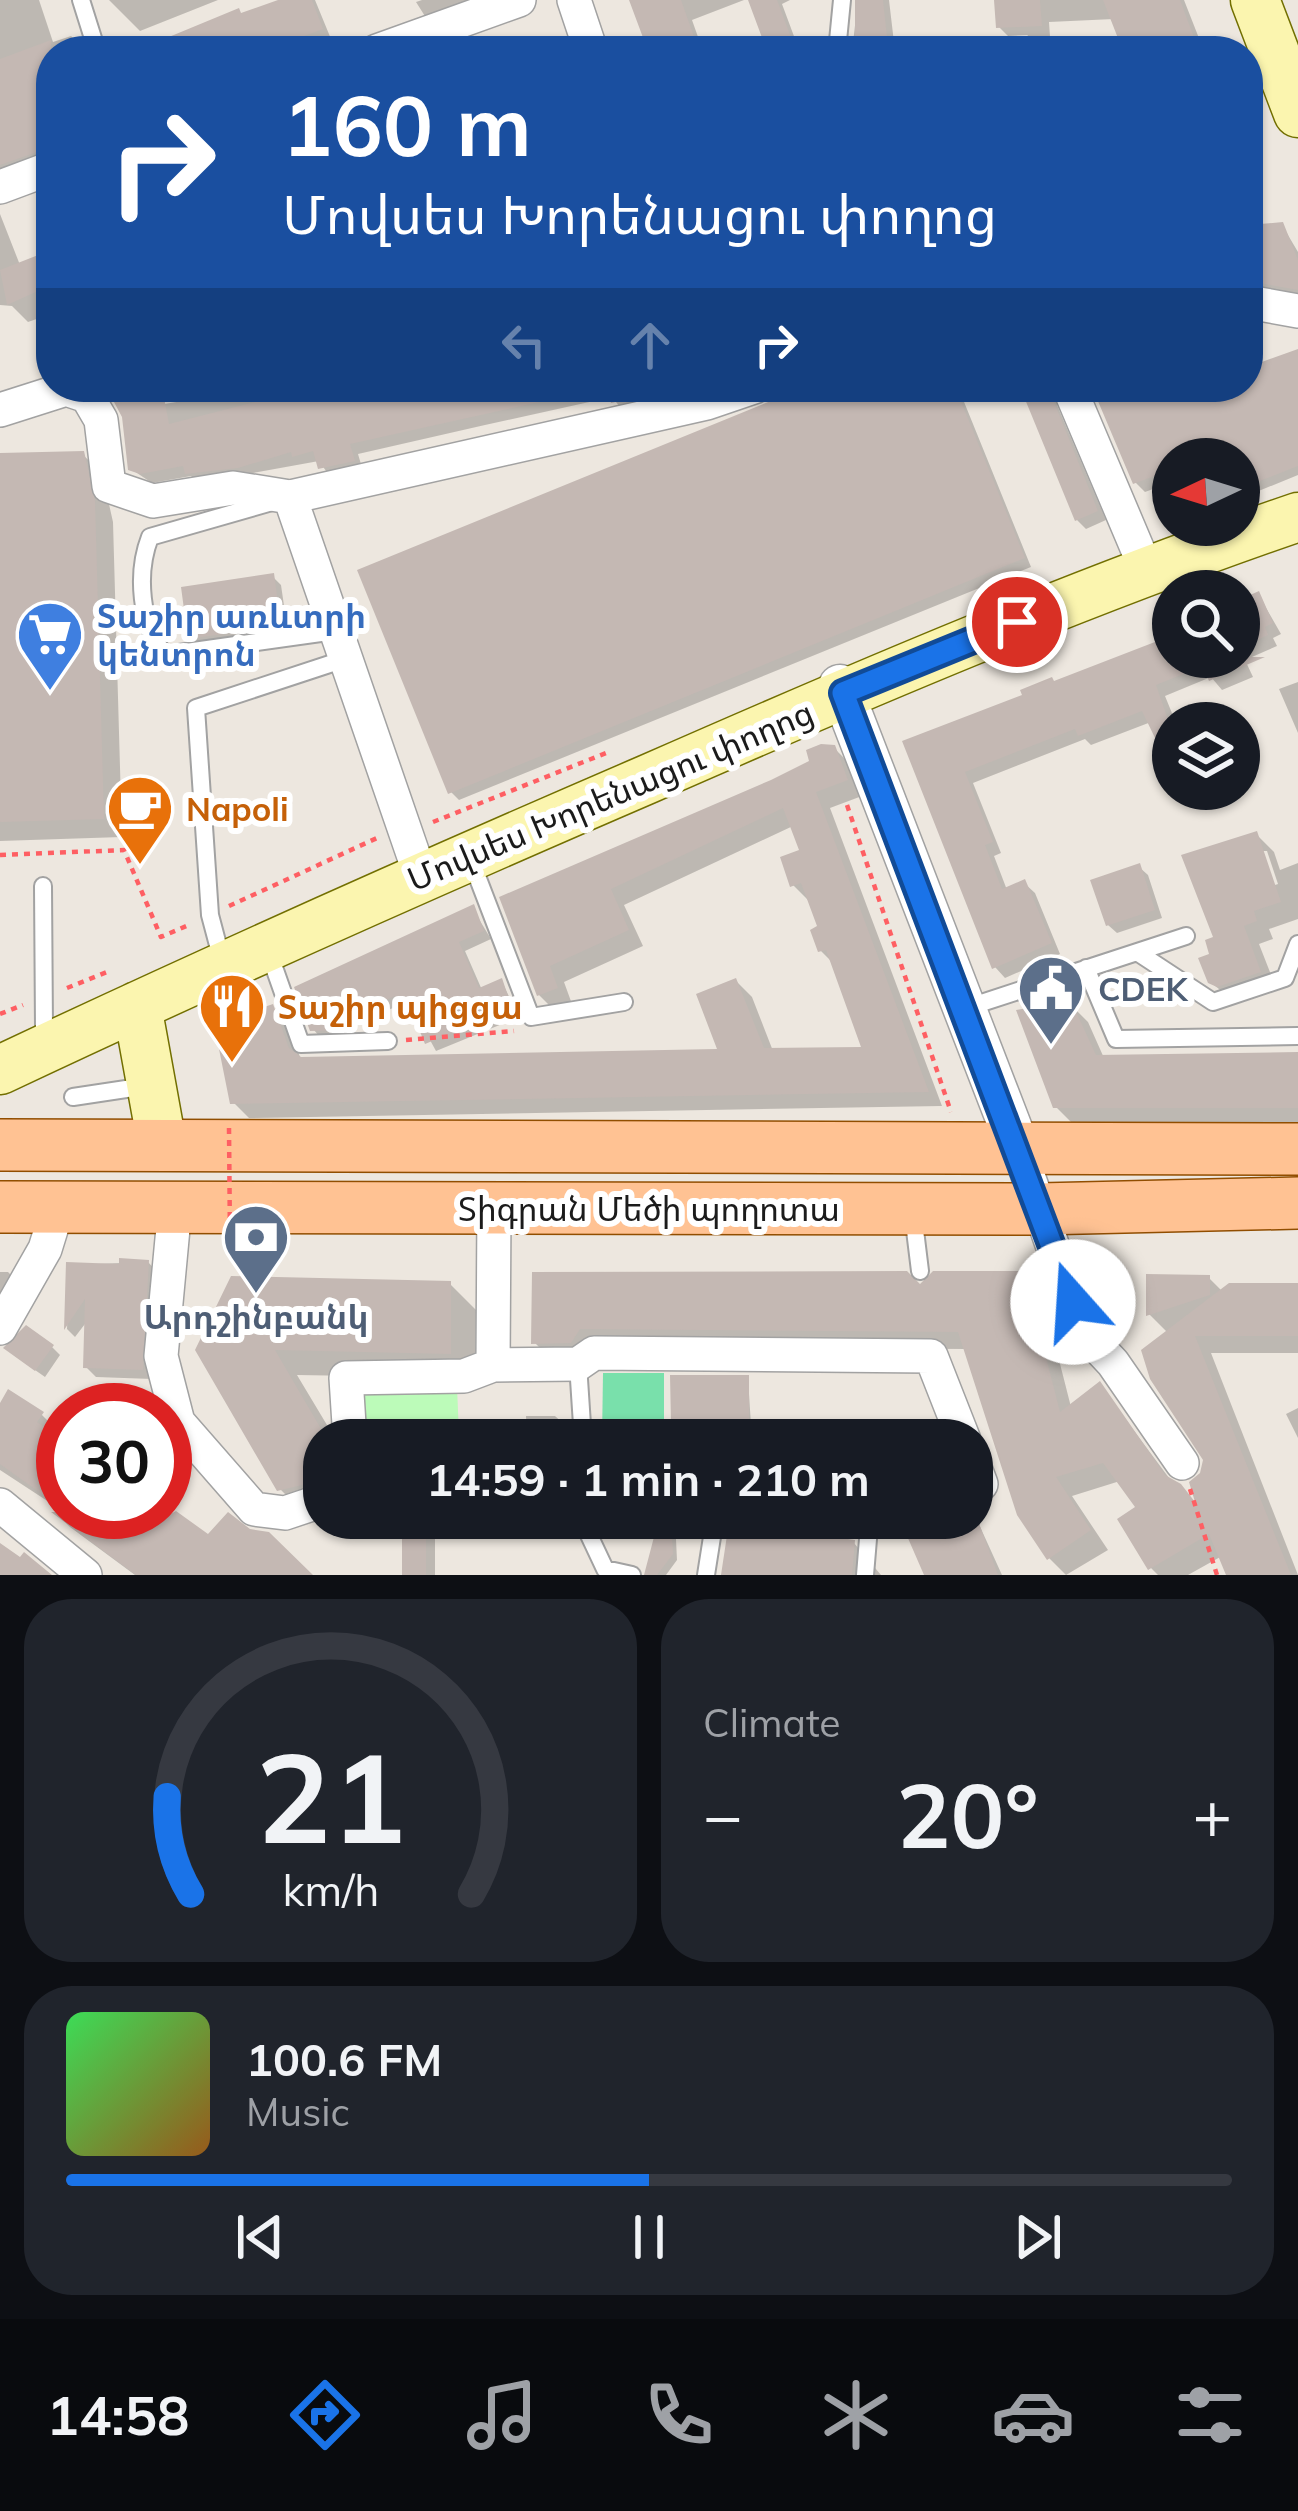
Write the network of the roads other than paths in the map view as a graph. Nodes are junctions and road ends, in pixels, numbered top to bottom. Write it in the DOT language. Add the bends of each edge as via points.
graph roads {
  1 [pos="81,0"];
  2 [pos="519,0"];
  3 [pos="574,0"];
  4 [pos="842,0"];
  5 [pos="1255,0"];
  6 [pos="93,36"];
  7 [pos="419,36"];
  8 [pos="586,36"];
  9 [pos="838,36"];
  10 [pos="1288,54"];
  11 [pos="1298,113"];
  12 [pos="36,174"];
  13 [pos="0,187"];
  14 [pos="1263,305"];
  15 [pos="1298,311"];
  16 [pos="36,398"];
  17 [pos="90,402"];
  18 [pos="677,402"];
  19 [pos="1075,402"];
  20 [pos="0,410"];
  21 [pos="290,497"];
  22 [pos="1297,518"];
  23 [pos="1144,565"];
  24 [pos="340,645"];
  25 [pos="842,689"];
  26 [pos="413,856"];
  27 [pos="470,856"];
  28 [pos="43,886"];
  29 [pos="1186,936"];
  30 [pos="232,937"];
  31 [pos="1298,944"];
  32 [pos="1137,952"];
  33 [pos="1086,968"];
  34 [pos="624,1002"];
  35 [pos="136,1006"];
  36 [pos="965,1008"];
  37 [pos="44,1029"];
  38 [pos="1298,1036"];
  39 [pos="388,1041"];
  40 [pos="0,1048"];
  41 [pos="0,1070"];
  42 [pos="153,1085"];
  43 [pos="74,1097"];
  44 [pos="162,1144"];
  45 [pos="0,1145"];
  46 [pos="1018,1147"];
  47 [pos="1298,1149"];
  48 [pos="1298,1203"];
  49 [pos="0,1207"];
  50 [pos="58,1207"];
  51 [pos="176,1207"];
  52 [pos="494,1208"];
  53 [pos="912,1208"];
  54 [pos="1040,1209"];
  55 [pos="920,1271"];
  56 [pos="0,1328"];
  57 [pos="578,1364"];
  58 [pos="493,1365"];
  59 [pos="349,1419"];
  60 [pos="582,1419"];
  61 [pos="956,1419"];
  62 [pos="1182,1463"];
  63 [pos="0,1505"];
  64 [pos="303,1507"];
  65 [pos="590,1539"];
  66 [pos="712,1539"];
  67 [pos="867,1539"];
  68 [pos="85,1575"];
  69 [pos="632,1575"];
  70 [pos="706,1575"];
  71 [pos="865,1575"];
  1 -- 6 [label="lane"];
  2 -- 7 [label="street"];
  3 -- 8 [label="street"];
  4 -- 9 [label="lane"];
  5 -- 10 [label="main road"];
  10 -- 11 [label="main road"];
  12 -- 13 [label="street"];
  14 -- 15 [label="street"];
  16 -- 20 [label="street"];
  17 -- 21 [label="street" via="101,420 109,486 153,501 232,488"];
  18 -- 21 [label="street"];
  19 -- 23 [label="street"];
  21 -- 24 [label="street"];
  21 -- 24 [label="lane" via="150,537 141,561 149,636 165,655"];
  22 -- 23 [label="main road, Մովսես Խորենացու փողոց"];
  23 -- 25 [label="main road, Մովսես Խորենացու փողոց"];
  24 -- 26 [label="street"];
  24 -- 30 [label="lane" via="196,708"];
  25 -- 26 [label="main road, Մովսես Խորենացու փողոց"];
  25 -- 27 [label="main road, Մովսես Խորենացու փողոց"];
  25 -- 36 [label="street"];
  26 -- 27 [label="main road, Մովսես Խորենացու փողոց"];
  26 -- 30 [label="main road, Մովսես Խորենացու փողոց"];
  27 -- 34 [label="lane" via="531,1017"];
  28 -- 37 [label="lane"];
  29 -- 32 [label="lane"];
  30 -- 35 [label="main road, Մովսես Խորենացու փողոց"];
  30 -- 37 [label="main road, Մովսես Խորենացու փողոց"];
  30 -- 39 [label="lane" via="301,1044"];
  31 -- 32 [label="lane" via="1285,978 1213,1002"];
  32 -- 33 [label="lane"];
  33 -- 36 [label="lane"];
  33 -- 38 [label="lane" via="1116,1039"];
  35 -- 41 [label="main road, Մովսես Խորենացու փողոց"];
  35 -- 42 [label="main road"];
  36 -- 46 [label="street"];
  37 -- 40 [label="main road, Մովսես Խորենացու փողոց"];
  42 -- 43 [label="lane"];
  42 -- 44 [label="main road"];
  44 -- 45 [label="main road, Տիգրան Մեծի պողոտա"];
  44 -- 46 [label="main road, Տիգրան Մեծի պողոտա"];
  46 -- 47 [label="main road, Տիգրան Մեծի պողոտա"];
  46 -- 54 [label="street"];
  48 -- 54 [label="main road, Տիգրան Մեծի պողոտա"];
  49 -- 50 [label="main road, Տիգրան Մեծի պողոտա"];
  50 -- 51 [label="main road, Տիգրան Մեծի պողոտա"];
  50 -- 56 [label="street" via="45,1249"];
  51 -- 52 [label="main road, Տիգրան Մեծի պողոտա"];
  51 -- 64 [label="street" via="160,1356 178,1422 254,1509"];
  52 -- 53 [label="main road, Տիգրան Մեծի պողոտա"];
  52 -- 58 [label="street"];
  53 -- 54 [label="main road, Տիգրան Մեծի պողոտա"];
  53 -- 55 [label="lane"];
  54 -- 62 [label="street" via="1082,1330"];
  57 -- 58 [label="street"];
  57 -- 60 [label="lane"];
  57 -- 61 [label="street" via="594,1353 929,1343"];
  58 -- 59 [label="street" via="464,1376 346,1378"];
  63 -- 68 [label="street"];
  65 -- 69 [label="lane" via="604,1569"];
  66 -- 70 [label="lane"];
  67 -- 71 [label="lane"];
}
